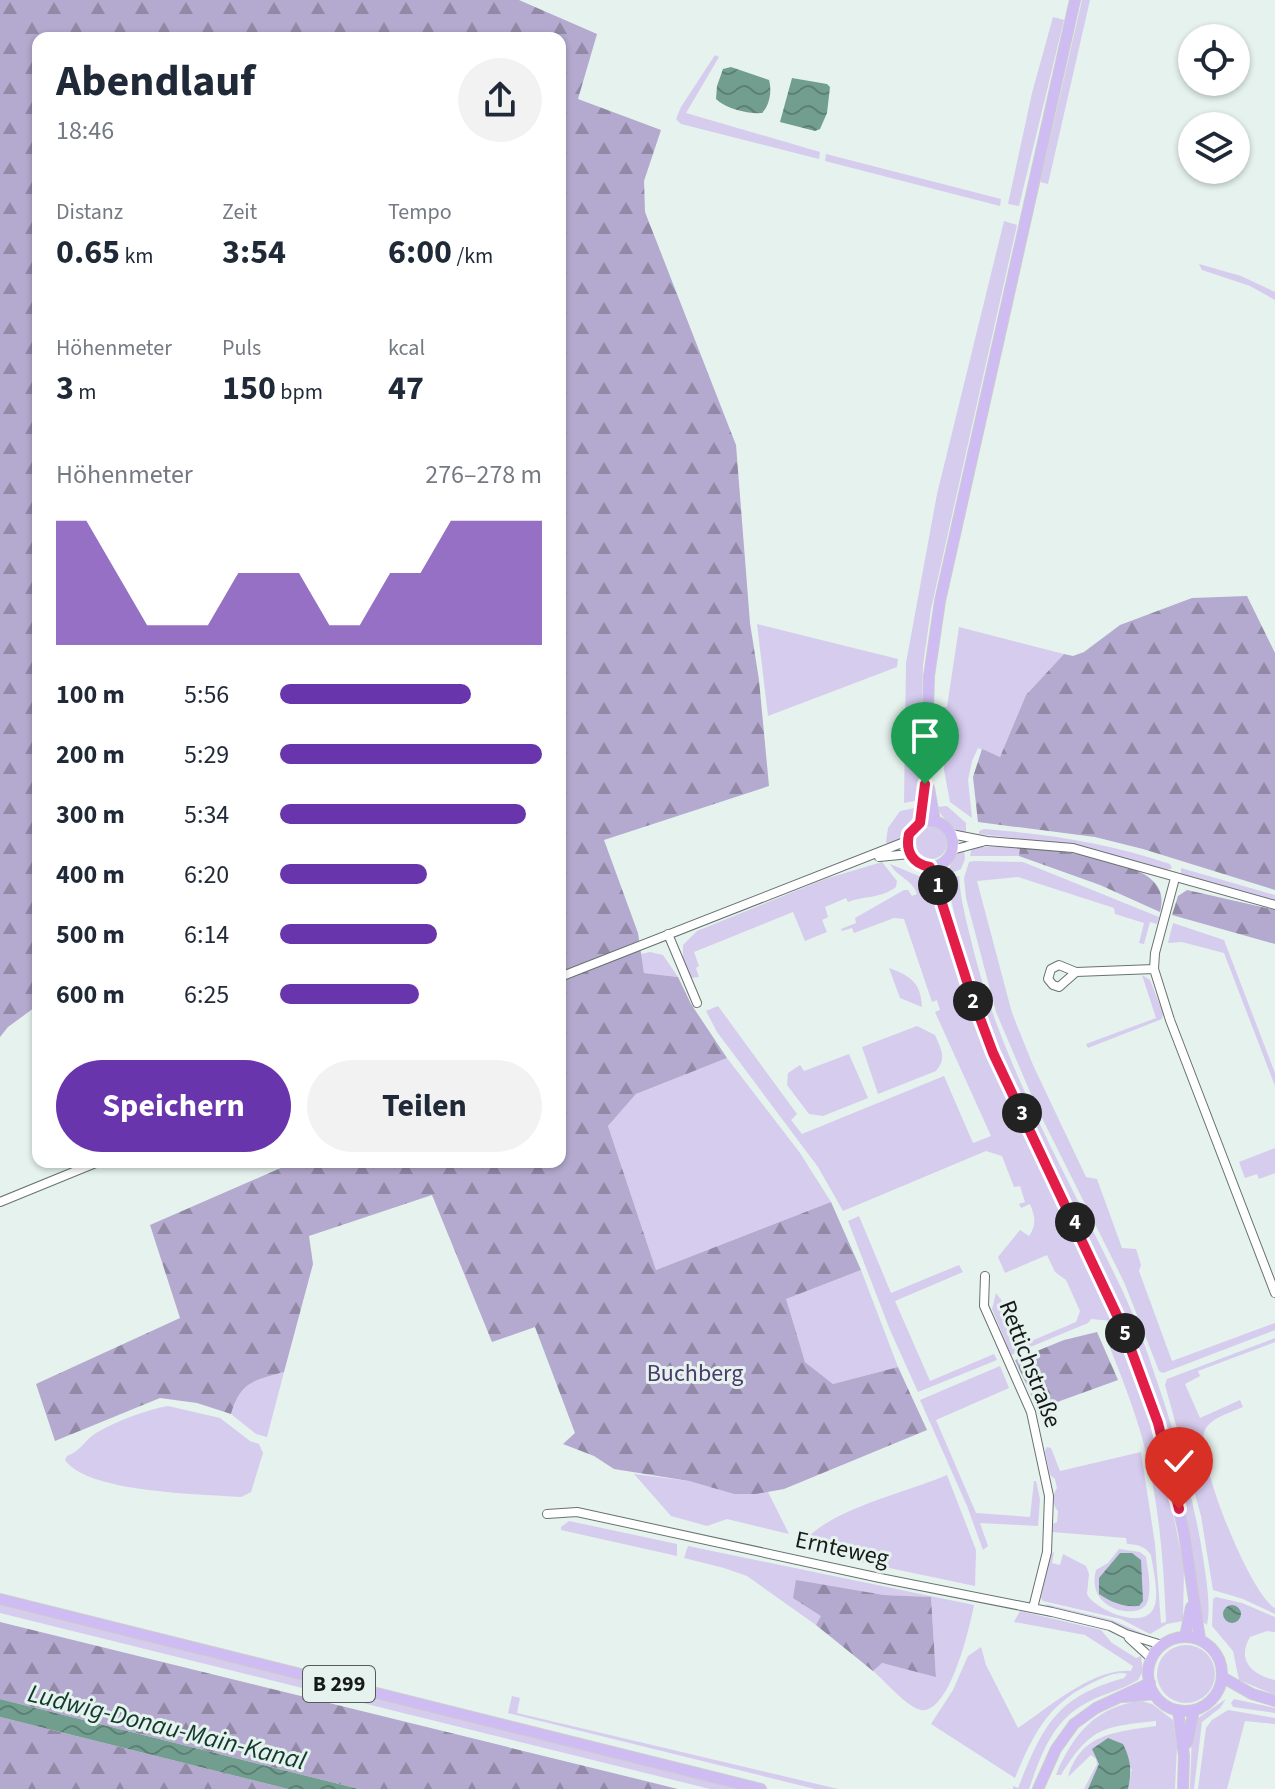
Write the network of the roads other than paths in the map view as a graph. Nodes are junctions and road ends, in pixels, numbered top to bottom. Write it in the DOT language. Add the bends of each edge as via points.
graph roads {
  1 [pos="1075,0"];
  2 [pos="926,770"];
  3 [pos="935,821"];
  4 [pos="920,823"];
  5 [pos="951,834"];
  6 [pos="907,841"];
  7 [pos="987,841"];
  8 [pos="952,850"];
  9 [pos="910,854"];
  10 [pos="864,859"];
  11 [pos="944,862"];
  12 [pos="930,867"];
  13 [pos="1175,878"];
  14 [pos="944,905"];
  15 [pos="1275,905"];
  16 [pos="668,934"];
  17 [pos="1154,969"];
  18 [pos="1076,972"];
  19 [pos="566,975"];
  20 [pos="697,1003"];
  21 [pos="83,1168"];
  22 [pos="0,1202"];
  23 [pos="985,1276"];
  24 [pos="1275,1293"];
  25 [pos="547,1514"];
  26 [pos="1192,1597"];
  27 [pos="0,1599"];
  28 [pos="1033,1608"];
  29 [pos="1126,1634"];
  30 [pos="1185,1637"];
  31 [pos="1200,1639"];
  32 [pos="1162,1645"];
  33 [pos="1152,1659"];
  34 [pos="1222,1677"];
  35 [pos="1152,1688"];
  36 [pos="1217,1694"];
  37 [pos="1252,1694"];
  38 [pos="1275,1701"];
  39 [pos="1178,1710"];
  40 [pos="1194,1710"];
  41 [pos="1184,1756"];
  42 [pos="761,1789"];
  43 [pos="1040,1789"];
  44 [pos="1183,1789"];
  1 -- 2 [label="main road" via="940,601 929,676"];
  2 -- 3 [label="main road"];
  2 -- 4 [label="main road"];
  3 -- 4 [label="main road"];
  3 -- 5 [label="main road"];
  4 -- 6 [label="main road"];
  5 -- 7 [label="street"];
  5 -- 8 [label="main road"];
  6 -- 9 [label="main road"];
  6 -- 10 [label="street"];
  7 -- 8 [label="street"];
  7 -- 13 [label="street" via="1073,848"];
  8 -- 11 [label="main road"];
  9 -- 10 [label="street"];
  9 -- 12 [label="main road"];
  10 -- 16 [label="street"];
  11 -- 12 [label="main road"];
  11 -- 14 [label="main road"];
  12 -- 14 [label="main road"];
  13 -- 15 [label="street"];
  13 -- 17 [label="street"];
  14 -- 26 [label="main road" via="993,1053 1105,1286 1149,1397 1176,1497"];
  16 -- 19 [label="street"];
  16 -- 20 [label="street"];
  17 -- 18 [label="street"];
  17 -- 24 [label="street"];
  21 -- 22 [label="street"];
  23 -- 28 [label="street, Rettichstraße" via="984,1306 1035,1423 1049,1496 1047,1552"];
  25 -- 28 [label="street, Ernteweg" via="577,1512"];
  26 -- 30 [label="main road"];
  26 -- 31 [label="main road"];
  27 -- 42 [label="main road, B 299"];
  28 -- 29 [label="street, Ernteweg"];
  29 -- 32 [label="street, Ernteweg"];
  29 -- 33 [label="street, Ernteweg"];
  30 -- 31 [label="main road"];
  30 -- 32 [label="main road"];
  31 -- 34 [label="main road" via="1217,1654"];
  32 -- 33 [label="main road"];
  33 -- 35 [label="main road"];
  34 -- 36 [label="main road"];
  34 -- 37 [label="main road"];
  35 -- 39 [label="main road" via="1164,1704"];
  35 -- 43 [label="main road" via="1096,1708 1074,1724"];
  36 -- 37 [label="main road"];
  36 -- 40 [label="main road"];
  37 -- 38 [label="main road"];
  39 -- 40 [label="main road"];
  39 -- 41 [label="main road"];
  40 -- 41 [label="main road"];
  41 -- 44 [label="main road"];
}
